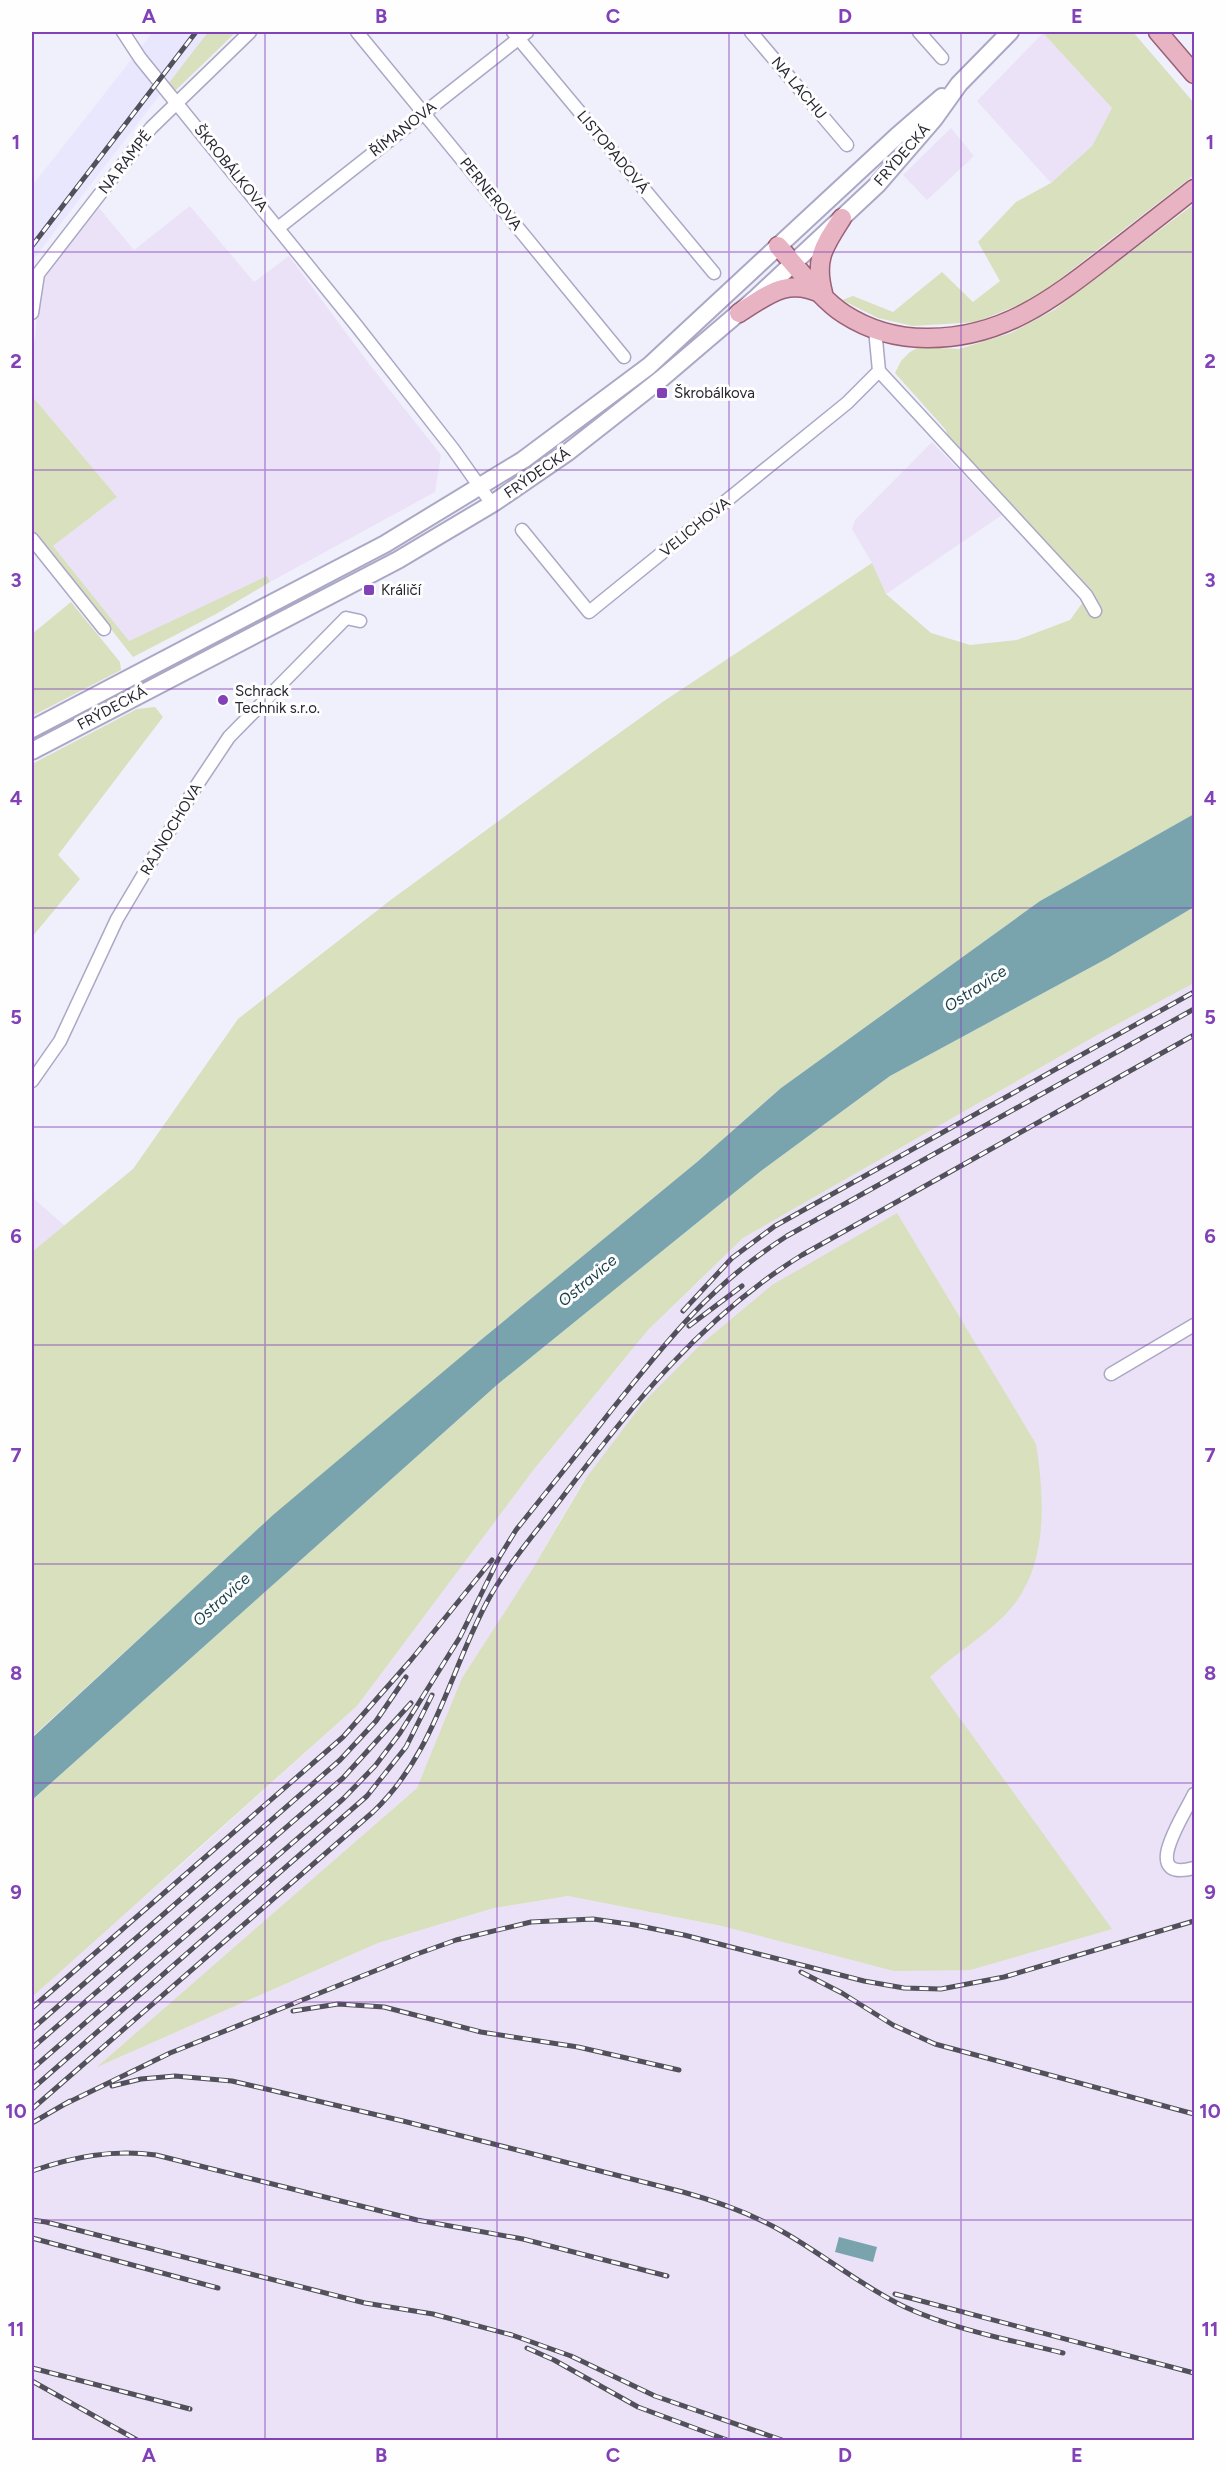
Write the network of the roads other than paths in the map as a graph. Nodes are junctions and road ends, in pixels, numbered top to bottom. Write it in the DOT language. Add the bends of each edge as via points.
graph roads {
  1 [pos="123,32"];
  2 [pos="250,32"];
  3 [pos="357,32"];
  4 [pos="751,32"];
  5 [pos="920,32"];
  6 [pos="1010,32"];
  7 [pos="1158,32"];
  8 [pos="520,34"];
  9 [pos="942,58"];
  10 [pos="1194,74"];
  11 [pos="959,84"];
  12 [pos="177,101"];
  13 [pos="424,113"];
  14 [pos="847,145"];
  15 [pos="1194,189"];
  16 [pos="842,218"];
  17 [pos="278,228"];
  18 [pos="778,246"];
  19 [pos="794,264"];
  20 [pos="714,273"];
  21 [pos="823,294"];
  22 [pos="739,313"];
  23 [pos="32,314"];
  24 [pos="875,329"];
  25 [pos="624,357"];
  26 [pos="879,370"];
  27 [pos="480,487"];
  28 [pos="492,504"];
  29 [pos="522,530"];
  30 [pos="32,539"];
  31 [pos="1095,611"];
  32 [pos="360,621"];
  33 [pos="104,629"];
  34 [pos="32,729"];
  35 [pos="32,751"];
  36 [pos="32,1081"];
  37 [pos="1194,1325"];
  38 [pos="1111,1374"];
  39 [pos="1194,1794"];
  40 [pos="1194,1868"];
  1 -- 12 [label="street, ŠKROBÁLKOVA"];
  2 -- 12 [label="street, NA RAMPĚ"];
  3 -- 13 [label="street, PERNEROVA"];
  4 -- 14 [label="street, NA LACHU"];
  5 -- 9 [label="street"];
  6 -- 11 [label="main road, FRÝDECKÁ"];
  7 -- 10 [label="main road"];
  8 -- 13 [label="street, ŘÍMANOVA"];
  8 -- 20 [label="street, LISTOPADOVÁ"];
  11 -- 16 [label="main road, FRÝDECKÁ" via="877,185"];
  11 -- 18 [label="main road, FRÝDECKÁ"];
  12 -- 17 [label="street, ŠKROBÁLKOVA"];
  12 -- 23 [label="street, NA RAMPĚ" via="151,128 38,274"];
  13 -- 17 [label="street, ŘÍMANOVA"];
  13 -- 25 [label="street, PERNEROVA"];
  15 -- 24 [label="main road" via="1063,290 1008,323 943,338 900,336"];
  16 -- 19 [label="main road, FRÝDECKÁ"];
  16 -- 21 [label="main road" via="819,258"];
  17 -- 27 [label="street, ŠKROBÁLKOVA"];
  18 -- 19 [label="main road"];
  18 -- 27 [label="main road, FRÝDECKÁ" via="648,366 557,436"];
  19 -- 21 [label="main road"];
  19 -- 22 [label="main road, FRÝDECKÁ"];
  21 -- 22 [label="main road" via="790,286 775,290"];
  21 -- 24 [label="main road" via="844,314"];
  22 -- 28 [label="main road, FRÝDECKÁ" via="616,415"];
  24 -- 26 [label="street"];
  26 -- 29 [label="street, VELICHOVA" via="847,403 589,612"];
  26 -- 31 [label="street" via="1086,595"];
  27 -- 28 [label="street, ŠKROBÁLKOVA"];
  27 -- 34 [label="main road, FRÝDECKÁ" via="386,544"];
  28 -- 35 [label="main road, FRÝDECKÁ" via="398,560"];
  30 -- 33 [label="street"];
  32 -- 36 [label="street, RAJNOCHOVA" via="346,618 230,737 117,919 60,1041"];
  37 -- 38 [label="street"];
  39 -- 40 [label="street" via="1173,1833 1167,1856 1174,1870"];
}
